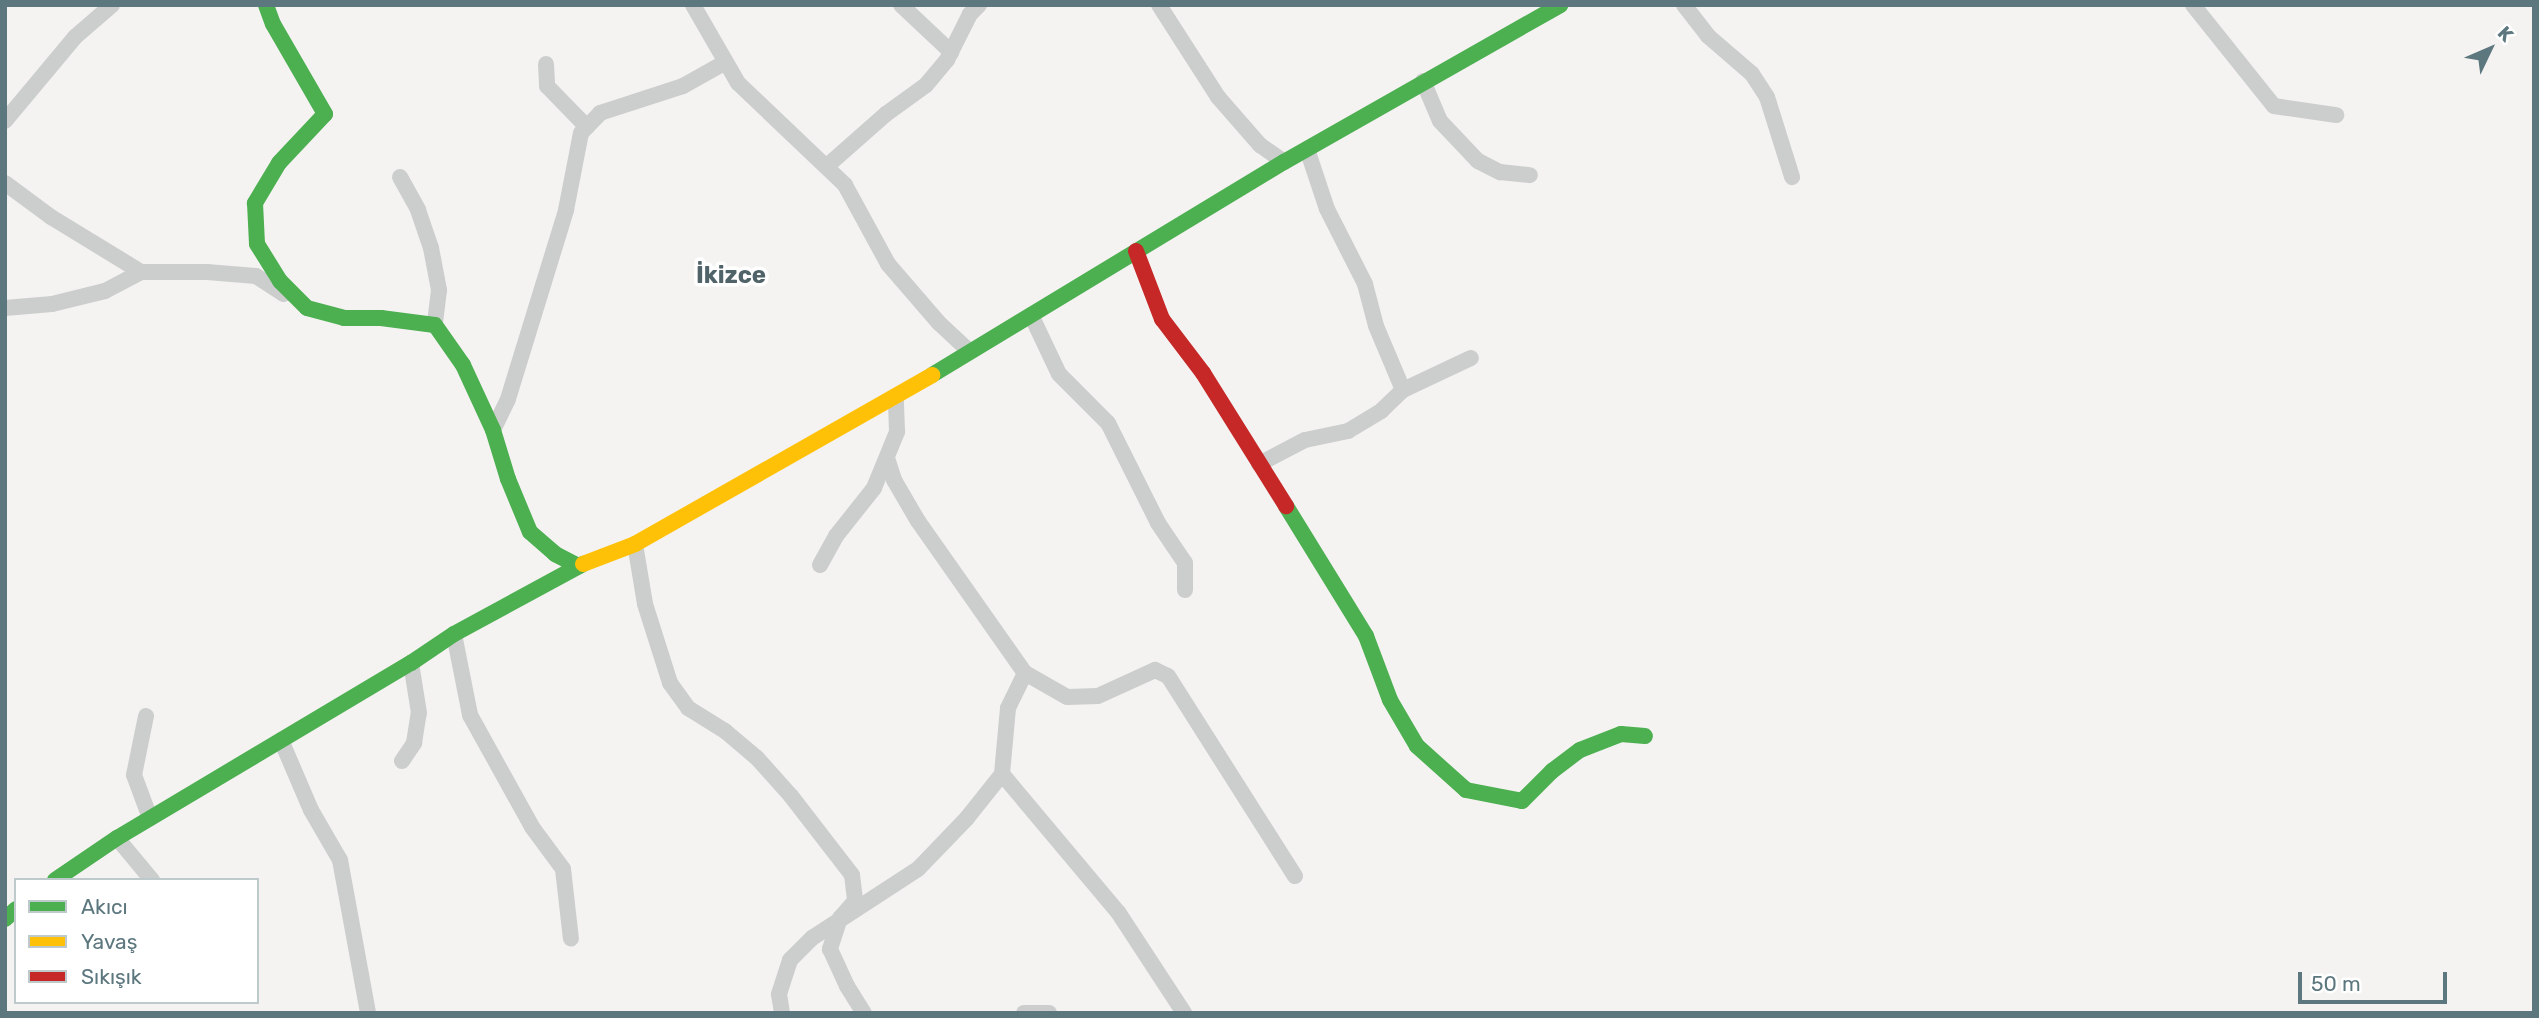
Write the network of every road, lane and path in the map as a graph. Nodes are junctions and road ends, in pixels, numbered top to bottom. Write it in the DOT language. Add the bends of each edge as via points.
graph roads {
  1 [pos="112,5"];
  2 [pos="266,5"];
  3 [pos="693,5"];
  4 [pos="901,5"];
  5 [pos="979,5"];
  6 [pos="1159,5"];
  7 [pos="1560,5"];
  8 [pos="1684,5"];
  9 [pos="2193,5"];
  10 [pos="951,52"];
  11 [pos="726,62"];
  12 [pos="546,64"];
  13 [pos="1423,81"];
  14 [pos="2336,115"];
  15 [pos="5,121"];
  16 [pos="587,127"];
  17 [pos="1307,149"];
  18 [pos="1284,162"];
  19 [pos="827,166"];
  20 [pos="1530,175"];
  21 [pos="400,177"];
  22 [pos="1792,177"];
  23 [pos="5,183"];
  24 [pos="1136,251"];
  25 [pos="141,272"];
  26 [pos="5,308"];
  27 [pos="307,308"];
  28 [pos="1031,315"];
  29 [pos="435,325"];
  30 [pos="970,352"];
  31 [pos="1471,358"];
  32 [pos="1403,390"];
  33 [pos="897,397"];
  34 [pos="493,430"];
  35 [pos="887,458"];
  36 [pos="1259,464"];
  37 [pos="635,544"];
  38 [pos="820,565"];
  39 [pos="579,566"];
  40 [pos="1185,590"];
  41 [pos="454,634"];
  42 [pos="411,663"];
  43 [pos="1025,673"];
  44 [pos="146,716"];
  45 [pos="1645,736"];
  46 [pos="281,740"];
  47 [pos="402,761"];
  48 [pos="1002,774"];
  49 [pos="149,818"];
  50 [pos="117,838"];
  51 [pos="1296,876"];
  52 [pos="58,878"];
  53 [pos="150,878"];
  54 [pos="841,918"];
  55 [pos="571,939"];
  56 [pos="368,1013"];
  57 [pos="782,1013"];
  58 [pos="864,1013"];
  59 [pos="1024,1013"];
  60 [pos="1049,1013"];
  61 [pos="1184,1013"];
  1 -- 15 [label="street" via="75,37"];
  2 -- 27 [label="main road" via="325,114 279,163 256,203 257,244 280,281"];
  3 -- 11 [label="street"];
  4 -- 10 [label="street"];
  5 -- 10 [label="street"];
  6 -- 18 [label="street" via="1218,97 1260,145"];
  7 -- 13 [label="main road"];
  8 -- 22 [label="street" via="1708,36 1752,74 1767,97"];
  9 -- 14 [label="street" via="2274,106"];
  10 -- 19 [label="street" via="926,85"];
  11 -- 16 [label="street" via="683,86 600,113"];
  11 -- 19 [label="street" via="762,108"];
  12 -- 16 [label="street" via="547,86"];
  13 -- 17 [label="main road"];
  13 -- 20 [label="street" via="1440,121 1478,161 1500,172"];
  16 -- 34 [label="street" via="580,133 566,210 508,399"];
  17 -- 18 [label="main road"];
  17 -- 32 [label="street" via="1327,209 1365,284 1376,326"];
  18 -- 24 [label="main road"];
  19 -- 30 [label="street" via="845,185 888,264"];
  21 -- 29 [label="street" via="431,248 439,290"];
  23 -- 25 [label="street"];
  24 -- 28 [label="main road"];
  24 -- 36 [label="main road" via="1162,318 1203,373"];
  25 -- 26 [label="street" via="105,291 52,304"];
  25 -- 27 [label="street" via="256,276"];
  27 -- 29 [label="main road" via="344,318"];
  28 -- 30 [label="main road"];
  28 -- 40 [label="street" via="1059,374 1108,423 1158,523 1185,563"];
  29 -- 34 [label="main road" via="463,365"];
  30 -- 33 [label="main road"];
  31 -- 32 [label="street"];
  32 -- 36 [label="street" via="1348,432 1305,440"];
  33 -- 35 [label="street" via="897,432"];
  33 -- 37 [label="main road"];
  34 -- 39 [label="main road" via="530,532 555,554"];
  35 -- 38 [label="street" via="874,488 836,536"];
  35 -- 43 [label="street" via="918,521"];
  36 -- 45 [label="main road" via="1366,636 1390,700 1417,746 1466,790 1522,801 1580,750 1621,734"];
  37 -- 39 [label="main road"];
  37 -- 54 [label="street" via="645,604 670,683 688,708 757,758 834,850 852,876 855,901"];
  39 -- 41 [label="main road"];
  41 -- 42 [label="main road"];
  41 -- 55 [label="street" via="470,715 532,827 563,869"];
  42 -- 46 [label="main road"];
  42 -- 47 [label="street" via="419,713 414,743"];
  43 -- 48 [label="street" via="1008,708"];
  43 -- 51 [label="street" via="1068,697 1098,696 1155,670 1168,677"];
  44 -- 49 [label="street" via="134,775"];
  46 -- 49 [label="main road"];
  46 -- 56 [label="street" via="340,860"];
  48 -- 54 [label="street" via="918,869"];
  48 -- 61 [label="street" via="1118,912"];
  49 -- 50 [label="main road"];
  50 -- 52 [label="main road"];
  50 -- 53 [label="street"];
  54 -- 57 [label="street" via="790,960 779,994"];
  54 -- 58 [label="street" via="830,949"];
  59 -- 60 [label="street"];
}
